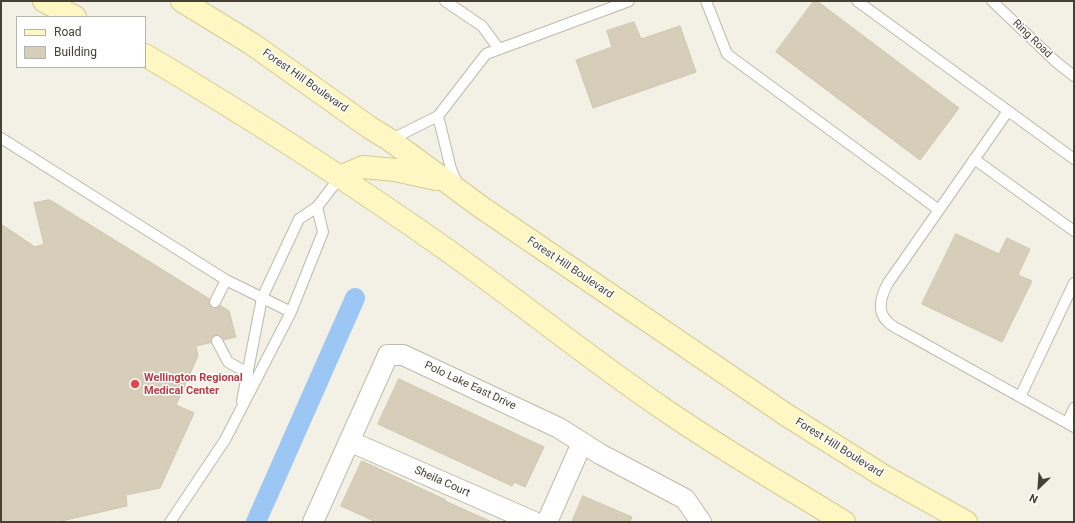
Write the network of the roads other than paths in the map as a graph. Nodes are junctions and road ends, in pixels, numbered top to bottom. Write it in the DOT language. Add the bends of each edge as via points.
graph roads {
  1 [pos="44,1"];
  2 [pos="182,1"];
  3 [pos="445,1"];
  4 [pos="629,1"];
  5 [pos="706,1"];
  6 [pos="856,1"];
  7 [pos="992,1"];
  8 [pos="617,3"];
  9 [pos="73,16"];
  10 [pos="499,49"];
  11 [pos="146,56"];
  12 [pos="1074,76"];
  13 [pos="1008,111"];
  14 [pos="438,116"];
  15 [pos="1,138"];
  16 [pos="390,140"];
  17 [pos="974,160"];
  18 [pos="1074,160"];
  19 [pos="340,177"];
  20 [pos="443,180"];
  21 [pos="461,193"];
  22 [pos="317,208"];
  23 [pos="939,210"];
  24 [pos="1074,231"];
  25 [pos="226,280"];
  26 [pos="1074,284"];
  27 [pos="262,298"];
  28 [pos="215,302"];
  29 [pos="291,312"];
  30 [pos="217,341"];
  31 [pos="248,373"];
  32 [pos="1020,397"];
  33 [pos="1074,408"];
  34 [pos="238,417"];
  35 [pos="1070,425"];
  36 [pos="349,441"];
  37 [pos="582,443"];
  38 [pos="315,521"];
  39 [pos="170,522"];
  40 [pos="534,522"];
  41 [pos="547,522"];
  42 [pos="701,522"];
  43 [pos="844,522"];
  44 [pos="966,522"];
  1 -- 9 [label="main road"];
  2 -- 16 [label="main road, Forest Hill Boulevard" via="252,44"];
  3 -- 10 [label="lane" via="482,26"];
  4 -- 8 [label="lane"];
  5 -- 23 [label="lane" via="726,54"];
  6 -- 13 [label="lane"];
  7 -- 12 [label="lane, Ring Road"];
  8 -- 10 [label="lane"];
  10 -- 14 [label="lane" via="486,54"];
  11 -- 19 [label="main road"];
  13 -- 17 [label="lane"];
  13 -- 18 [label="lane"];
  14 -- 16 [label="lane"];
  14 -- 21 [label="lane" via="451,169"];
  15 -- 25 [label="lane"];
  16 -- 20 [label="main road, Forest Hill Boulevard"];
  17 -- 23 [label="lane"];
  17 -- 24 [label="lane"];
  19 -- 20 [label="main road" via="363,167 396,170"];
  19 -- 22 [label="lane"];
  19 -- 43 [label="main road" via="447,250 663,409 745,463"];
  20 -- 21 [label="main road, Forest Hill Boulevard"];
  21 -- 44 [label="main road, Forest Hill Boulevard" via="788,416 882,475"];
  22 -- 27 [label="lane" via="299,220"];
  22 -- 29 [label="lane" via="323,232"];
  23 -- 32 [label="lane" via="882,295 881,308 886,320"];
  25 -- 27 [label="lane"];
  25 -- 28 [label="lane"];
  26 -- 32 [label="lane"];
  27 -- 29 [label="lane"];
  27 -- 31 [label="lane"];
  29 -- 34 [label="lane"];
  30 -- 31 [label="lane" via="228,362"];
  31 -- 34 [label="lane"];
  32 -- 35 [label="lane"];
  33 -- 35 [label="lane"];
  34 -- 39 [label="lane"];
  36 -- 37 [label="street, Polo Lake East Drive" via="388,356 403,355 559,428"];
  36 -- 38 [label="street, Polo Lake East Drive"];
  36 -- 40 [label="street, Sheila Court"];
  37 -- 41 [label="street"];
  37 -- 42 [label="street, Polo Lake East Drive" via="685,499"];
}
